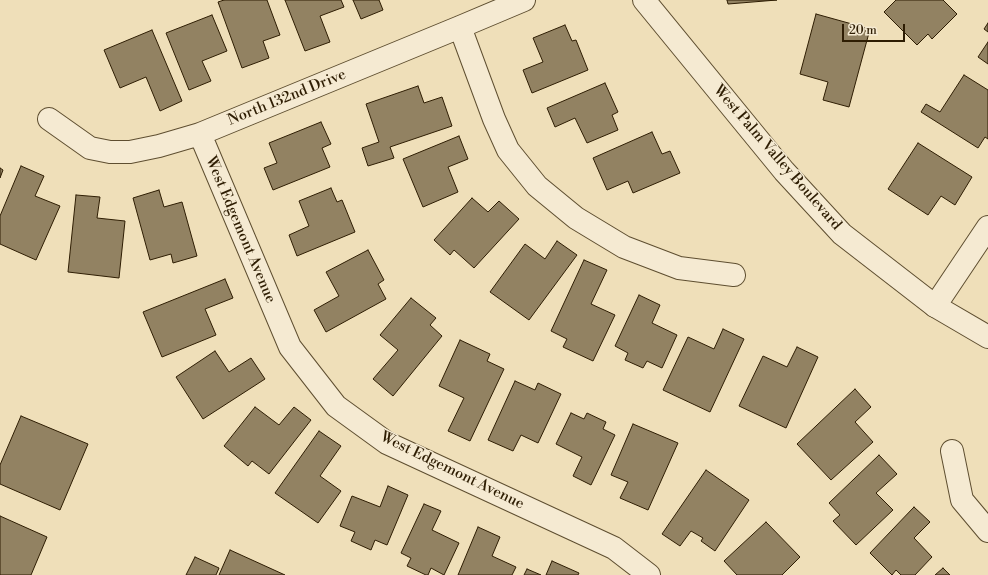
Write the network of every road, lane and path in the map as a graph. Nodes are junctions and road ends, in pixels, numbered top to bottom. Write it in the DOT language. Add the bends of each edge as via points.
graph roads {
  1 [pos="524,0"];
  2 [pos="644,0"];
  3 [pos="460,28"];
  4 [pos="50,119"];
  5 [pos="200,134"];
  6 [pos="988,227"];
  7 [pos="734,275"];
  8 [pos="935,306"];
  9 [pos="988,337"];
  10 [pos="952,451"];
  11 [pos="988,531"];
  12 [pos="649,575"];
  1 -- 3 [label="street, North 132nd Drive"];
  2 -- 8 [label="street, West Palm Valley Boulevard" via="784,171 842,234"];
  3 -- 5 [label="street, North 132nd Drive"];
  3 -- 7 [label="street" via="508,150 537,186 576,218 624,246 678,268"];
  4 -- 5 [label="street, North 132nd Drive" via="90,148 110,152 130,152"];
  5 -- 12 [label="street, West Edgemont Avenue" via="290,347 336,406 387,443 614,548"];
  6 -- 8 [label="street"];
  8 -- 9 [label="street, West Palm Valley Boulevard"];
  10 -- 11 [label="street" via="962,500"];
}
